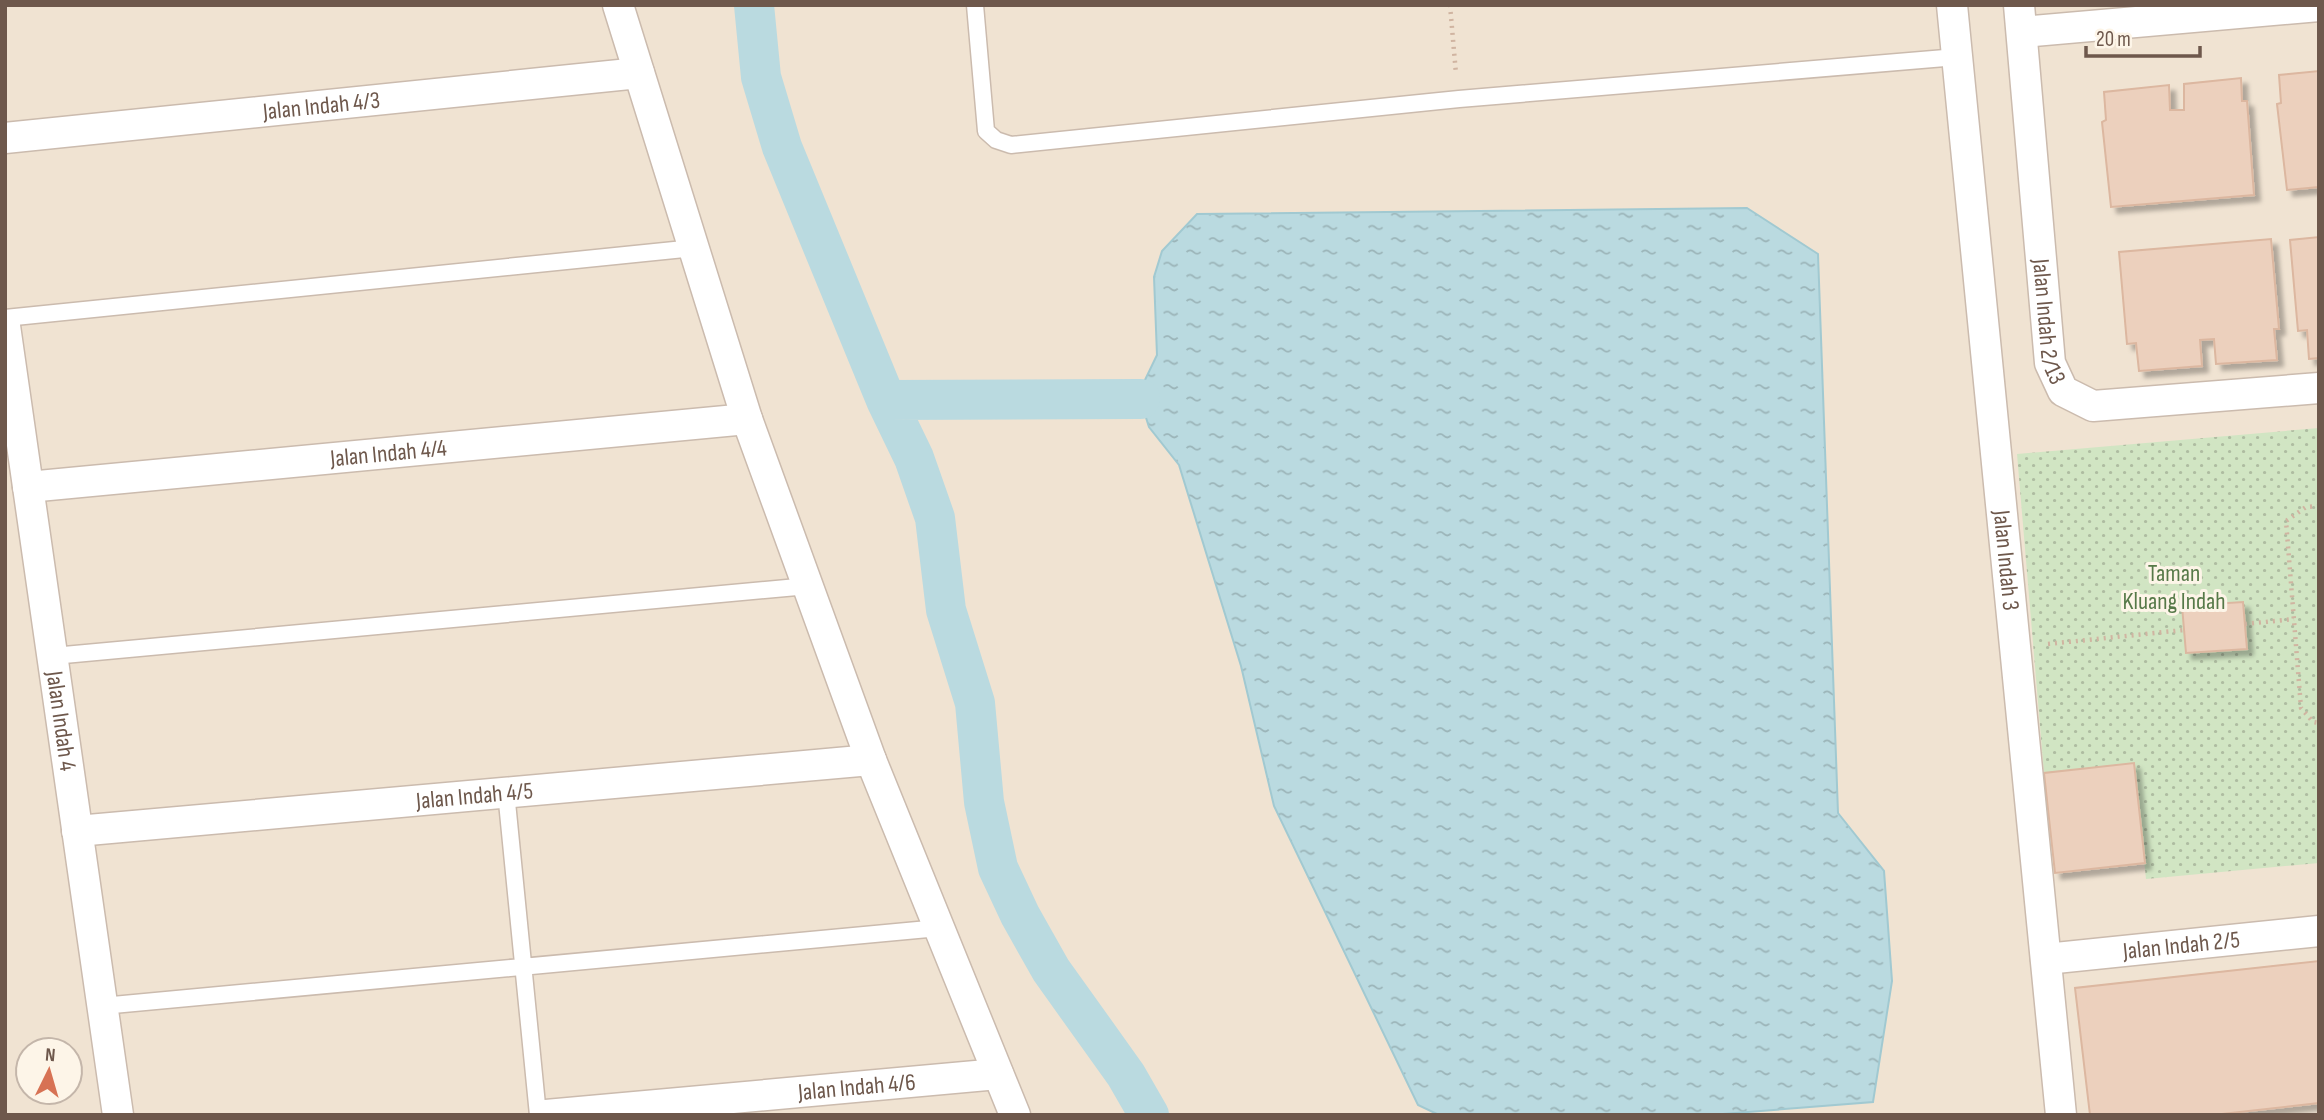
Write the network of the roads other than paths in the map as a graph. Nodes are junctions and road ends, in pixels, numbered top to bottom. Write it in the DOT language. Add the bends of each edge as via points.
graph roads {
  1 [pos="618,5"];
  2 [pos="975,5"];
  3 [pos="1952,5"];
  4 [pos="2319,6"];
  5 [pos="2020,19"];
  6 [pos="1957,57"];
  7 [pos="639,73"];
  8 [pos="5,138"];
  9 [pos="694,248"];
  10 [pos="5,318"];
  11 [pos="5,326"];
  12 [pos="2319,388"];
  13 [pos="747,419"];
  14 [pos="28,487"];
  15 [pos="808,586"];
  16 [pos="53,656"];
  17 [pos="872,760"];
  18 [pos="506,792"];
  19 [pos="77,831"];
  20 [pos="939,928"];
  21 [pos="2319,931"];
  22 [pos="2046,960"];
  23 [pos="523,966"];
  24 [pos="102,1006"];
  25 [pos="998,1074"];
  26 [pos="118,1115"];
  27 [pos="538,1115"];
  28 [pos="546,1115"];
  29 [pos="1015,1115"];
  30 [pos="2062,1115"];
  1 -- 7 [label="street"];
  2 -- 6 [label="lane" via="986,131 1011,145 1459,99"];
  3 -- 6 [label="street, Jalan Indah 3"];
  4 -- 5 [label="street"];
  5 -- 12 [label="street, Jalan Indah 2/13" via="2050,363 2063,391 2093,406"];
  6 -- 22 [label="street, Jalan Indah 3"];
  7 -- 8 [label="street, Jalan Indah 4/3"];
  7 -- 9 [label="street"];
  9 -- 10 [label="lane"];
  9 -- 13 [label="street"];
  11 -- 14 [label="street, Jalan Indah 4"];
  13 -- 14 [label="street, Jalan Indah 4/4"];
  13 -- 15 [label="street"];
  14 -- 16 [label="street, Jalan Indah 4"];
  15 -- 16 [label="lane"];
  15 -- 17 [label="street"];
  16 -- 19 [label="street, Jalan Indah 4"];
  17 -- 18 [label="street, Jalan Indah 4/5"];
  17 -- 20 [label="street"];
  18 -- 19 [label="street, Jalan Indah 4/5"];
  18 -- 23 [label="lane"];
  19 -- 24 [label="street, Jalan Indah 4"];
  20 -- 23 [label="lane"];
  20 -- 25 [label="street"];
  21 -- 22 [label="street, Jalan Indah 2/5"];
  22 -- 30 [label="street, Jalan Indah 3"];
  23 -- 24 [label="lane"];
  23 -- 27 [label="lane"];
  24 -- 26 [label="street, Jalan Indah 4"];
  25 -- 28 [label="street, Jalan Indah 4/6"];
  25 -- 29 [label="street"];
}
